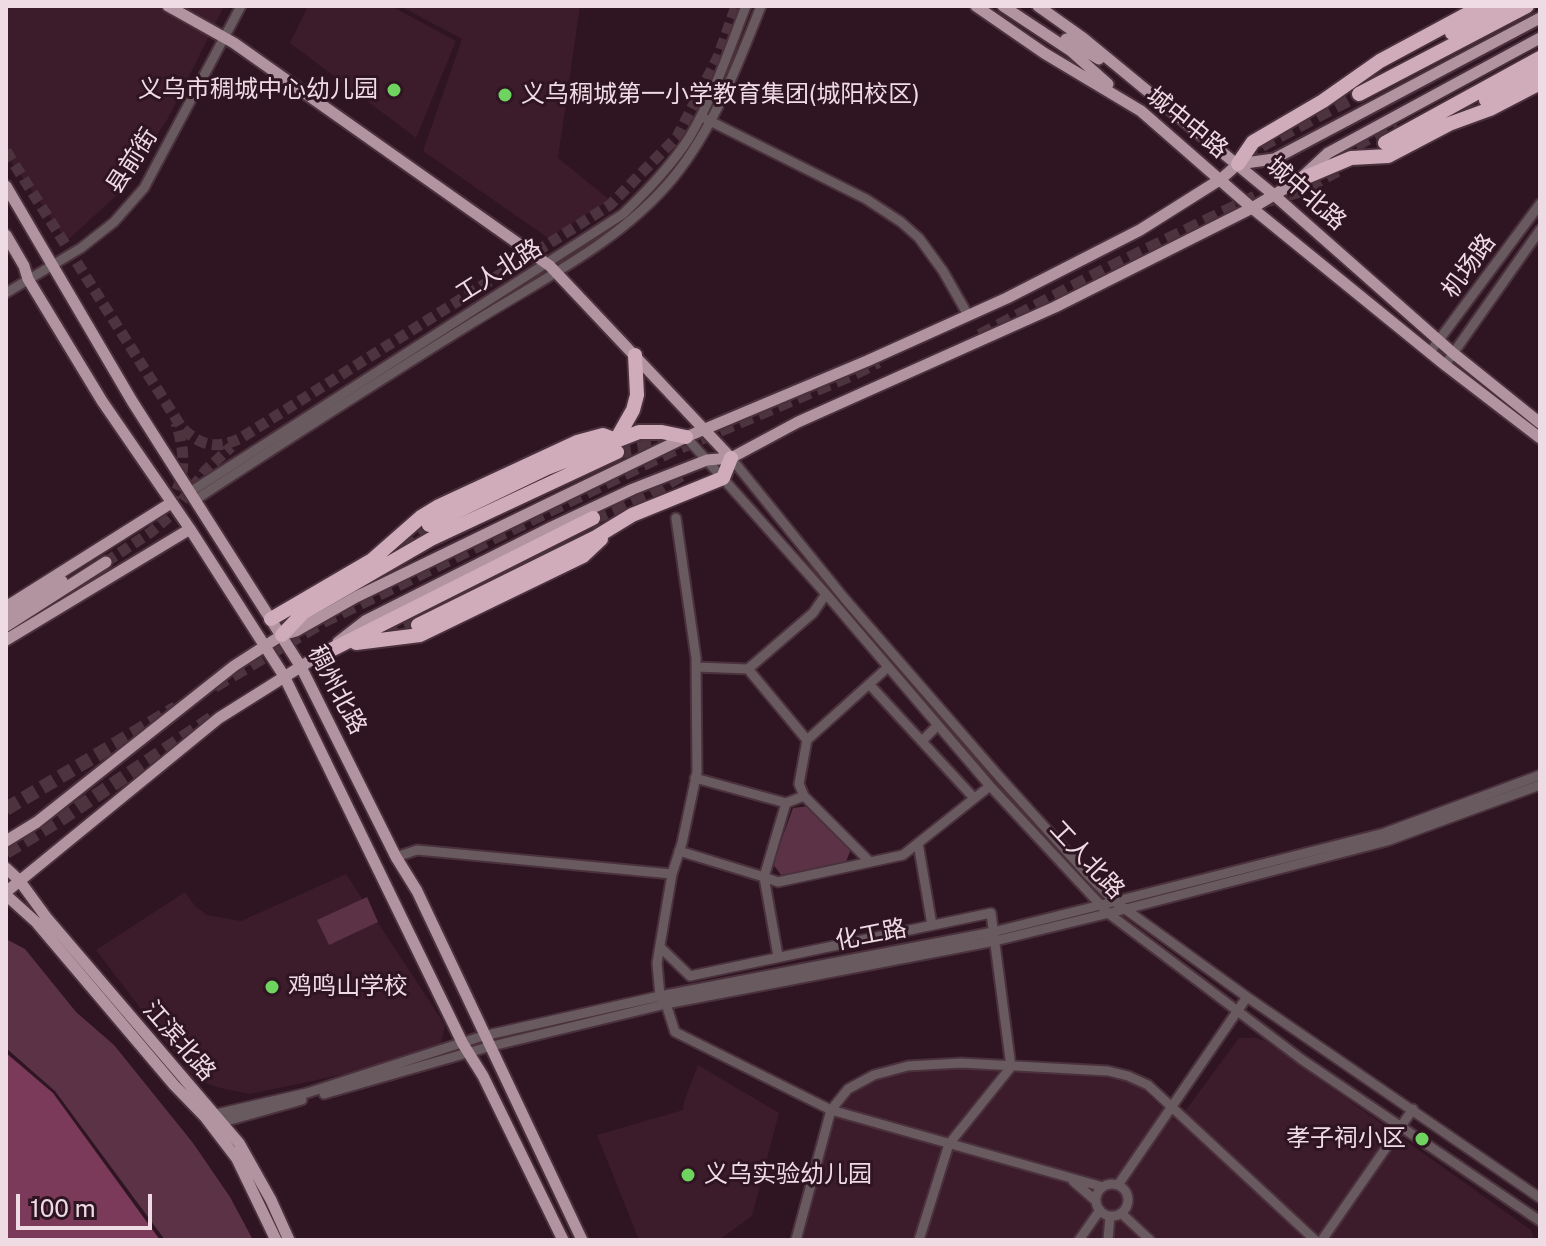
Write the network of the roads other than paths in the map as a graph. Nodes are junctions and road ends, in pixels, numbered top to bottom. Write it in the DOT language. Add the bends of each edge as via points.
graph roads {
  1 [pos="168,6"];
  2 [pos="241,6"];
  3 [pos="746,6"];
  4 [pos="761,6"];
  5 [pos="976,6"];
  6 [pos="1003,6"];
  7 [pos="1017,6"];
  8 [pos="1038,6"];
  9 [pos="1482,6"];
  10 [pos="1505,6"];
  11 [pos="1527,6"];
  12 [pos="1540,18"];
  13 [pos="225,38"];
  14 [pos="1540,38"];
  15 [pos="1540,58"];
  16 [pos="1540,72"];
  17 [pos="1127,76"];
  18 [pos="1538,88"];
  19 [pos="1359,94"];
  20 [pos="1125,101"];
  21 [pos="1323,101"];
  22 [pos="700,116"];
  23 [pos="710,120"];
  24 [pos="1449,124"];
  25 [pos="1385,143"];
  26 [pos="1238,164"];
  27 [pos="1221,179"];
  28 [pos="1299,180"];
  29 [pos="6,186"];
  30 [pos="1274,195"];
  31 [pos="1540,204"];
  32 [pos="1252,208"];
  33 [pos="1540,230"];
  34 [pos="6,235"];
  35 [pos="53,265"];
  36 [pos="551,268"];
  37 [pos="28,279"];
  38 [pos="6,293"];
  39 [pos="968,315"];
  40 [pos="1440,339"];
  41 [pos="1430,352"];
  42 [pos="1453,353"];
  43 [pos="635,355"];
  44 [pos="1445,365"];
  45 [pos="1540,423"];
  46 [pos="704,429"];
  47 [pos="686,437"];
  48 [pos="1540,438"];
  49 [pos="617,446"];
  50 [pos="731,458"];
  51 [pos="707,460"];
  52 [pos="723,478"];
  53 [pos="192,496"];
  54 [pos="171,503"];
  55 [pos="593,518"];
  56 [pos="676,518"];
  57 [pos="429,525"];
  58 [pos="609,528"];
  59 [pos="190,529"];
  60 [pos="826,594"];
  61 [pos="6,607"];
  62 [pos="6,617"];
  63 [pos="271,619"];
  64 [pos="418,625"];
  65 [pos="6,626"];
  66 [pos="282,635"];
  67 [pos="6,640"];
  68 [pos="340,645"];
  69 [pos="266,647"];
  70 [pos="319,656"];
  71 [pos="301,667"];
  72 [pos="696,667"];
  73 [pos="887,668"];
  74 [pos="748,669"];
  75 [pos="284,676"];
  76 [pos="869,684"];
  77 [pos="938,725"];
  78 [pos="807,740"];
  79 [pos="922,741"];
  80 [pos="1540,775"];
  81 [pos="695,778"];
  82 [pos="1540,785"];
  83 [pos="990,786"];
  84 [pos="804,796"];
  85 [pos="974,798"];
  86 [pos="786,803"];
  87 [pos="6,841"];
  88 [pos="918,843"];
  89 [pos="679,851"];
  90 [pos="396,857"];
  91 [pos="870,862"];
  92 [pos="6,868"];
  93 [pos="672,874"];
  94 [pos="764,877"];
  95 [pos="19,880"];
  96 [pos="6,894"];
  97 [pos="1114,901"];
  98 [pos="1105,909"];
  99 [pos="1126,909"];
  100 [pos="932,925"];
  101 [pos="994,936"];
  102 [pos="660,947"];
  103 [pos="778,956"];
  104 [pos="1247,997"];
  105 [pos="663,1000"];
  106 [pos="1238,1012"];
  107 [pos="486,1041"];
  108 [pos="467,1048"];
  109 [pos="1011,1067"];
  110 [pos="1171,1107"];
  111 [pos="1413,1109"];
  112 [pos="831,1110"];
  113 [pos="213,1120"];
  114 [pos="1401,1125"];
  115 [pos="949,1144"];
  116 [pos="1071,1179"];
  117 [pos="1118,1185"];
  118 [pos="1103,1187"];
  119 [pos="1540,1198"];
  120 [pos="1098,1206"];
  121 [pos="1121,1213"];
  122 [pos="1110,1216"];
  123 [pos="1540,1221"];
  124 [pos="276,1240"];
  125 [pos="289,1240"];
  126 [pos="563,1240"];
  127 [pos="582,1240"];
  128 [pos="796,1240"];
  129 [pos="919,1240"];
  130 [pos="1079,1240"];
  131 [pos="1108,1240"];
  132 [pos="1150,1240"];
  133 [pos="1315,1240"];
  134 [pos="1322,1240"];
  1 -- 13 [label="main road"];
  2 -- 13 [label="street, 县前街"];
  3 -- 22 [label="street, 工人北路"];
  4 -- 23 [label="street"];
  5 -- 20 [label="main road, 城中中路"];
  6 -- 20 [label="main road" via="1071,51"];
  7 -- 17 [label="main road"];
  8 -- 17 [label="main road, 城中北路"];
  9 -- 21 [label="highway" via="1380,61"];
  10 -- 21 [label="highway"];
  11 -- 19 [label="highway"];
  12 -- 26 [label="main road" via="1274,159"];
  13 -- 35 [label="street, 县前街" via="144,188 114,222"];
  13 -- 36 [label="main road"];
  14 -- 28 [label="main road" via="1328,153"];
  15 -- 25 [label="highway"];
  16 -- 24 [label="highway"];
  17 -- 26 [label="main road, 城中北路"];
  18 -- 24 [label="highway"];
  20 -- 27 [label="main road, 城中中路"];
  21 -- 26 [label="highway" via="1253,142"];
  22 -- 23 [label="street"];
  22 -- 36 [label="street, 工人北路" via="640,198"];
  23 -- 36 [label="street" via="682,166 640,215 600,246"];
  23 -- 39 [label="street" via="901,222 943,271"];
  24 -- 28 [label="highway" via="1388,156 1351,158"];
  26 -- 27 [label="main road"];
  26 -- 30 [label="main road, 城中北路"];
  27 -- 32 [label="main road, 城中中路"];
  27 -- 39 [label="main road" via="1140,230"];
  28 -- 30 [label="main road"];
  29 -- 35 [label="main road, 稠州北路"];
  30 -- 32 [label="main road"];
  30 -- 40 [label="main road, 城中北路"];
  31 -- 40 [label="street, 机场路"];
  32 -- 41 [label="main road, 城中中路"];
  32 -- 50 [label="main road" via="1055,307 798,422"];
  33 -- 42 [label="street, 机场路"];
  34 -- 37 [label="main road, 稠州北路"];
  35 -- 37 [label="street, 县前街"];
  35 -- 53 [label="main road, 稠州北路"];
  36 -- 43 [label="main road"];
  36 -- 53 [label="street"];
  37 -- 38 [label="street, 县前街"];
  37 -- 54 [label="main road, 稠州北路"];
  39 -- 46 [label="main road"];
  40 -- 41 [label="street, 机场路"];
  40 -- 42 [label="main road, 城中北路"];
  41 -- 44 [label="main road"];
  42 -- 44 [label="street, 机场路"];
  42 -- 45 [label="main road, 城中北路"];
  43 -- 46 [label="main road"];
  43 -- 49 [label="highway" via="637,395"];
  44 -- 48 [label="main road"];
  46 -- 47 [label="main road"];
  46 -- 50 [label="main road"];
  47 -- 49 [label="highway" via="639,432"];
  47 -- 51 [label="street, 工人北路"];
  47 -- 66 [label="main road"];
  49 -- 57 [label="highway" via="547,468"];
  49 -- 63 [label="highway" via="603,435 577,442 439,506 372,560"];
  49 -- 66 [label="highway" via="431,539 303,613"];
  50 -- 51 [label="main road"];
  50 -- 52 [label="highway"];
  50 -- 97 [label="street, 工人北路" via="845,599"];
  51 -- 52 [label="street, 工人北路"];
  51 -- 70 [label="main road" via="539,533 365,621"];
  52 -- 58 [label="highway"];
  52 -- 60 [label="street, 工人北路"];
  53 -- 63 [label="main road, 稠州北路"];
  54 -- 59 [label="main road, 稠州北路"];
  54 -- 61 [label="main road"];
  55 -- 68 [label="highway"];
  56 -- 72 [label="street"];
  58 -- 64 [label="highway"];
  58 -- 68 [label="highway" via="583,556 420,635"];
  59 -- 67 [label="main road"];
  59 -- 69 [label="main road, 稠州北路"];
  60 -- 73 [label="street, 工人北路"];
  60 -- 74 [label="street" via="813,613"];
  62 -- 65 [label="main road" via="104,558"];
  63 -- 66 [label="main road, 稠州北路"];
  66 -- 69 [label="main road"];
  66 -- 71 [label="main road, 稠州北路"];
  68 -- 70 [label="highway"];
  69 -- 75 [label="main road, 稠州北路"];
  69 -- 87 [label="main road"];
  70 -- 71 [label="main road"];
  71 -- 75 [label="main road"];
  71 -- 90 [label="main road, 稠州北路"];
  72 -- 74 [label="street"];
  72 -- 81 [label="street"];
  73 -- 76 [label="street"];
  73 -- 77 [label="street, 工人北路"];
  74 -- 78 [label="street"];
  75 -- 95 [label="main road" via="219,718"];
  75 -- 108 [label="main road, 稠州北路"];
  76 -- 78 [label="street"];
  76 -- 79 [label="street"];
  77 -- 79 [label="street"];
  77 -- 83 [label="street, 工人北路"];
  78 -- 84 [label="street" via="799,784"];
  79 -- 85 [label="street"];
  80 -- 97 [label="street, 化工路" via="1384,833"];
  81 -- 86 [label="street"];
  81 -- 89 [label="street"];
  82 -- 99 [label="street, 化工路" via="1387,841"];
  83 -- 85 [label="street"];
  83 -- 98 [label="street, 工人北路"];
  84 -- 86 [label="street"];
  84 -- 91 [label="street"];
  85 -- 88 [label="street"];
  86 -- 94 [label="street"];
  88 -- 91 [label="street" via="903,855"];
  88 -- 100 [label="street"];
  89 -- 93 [label="street"];
  89 -- 94 [label="street"];
  90 -- 93 [label="street" via="417,850"];
  90 -- 107 [label="main road, 稠州北路"];
  91 -- 94 [label="street" via="778,882"];
  92 -- 95 [label="main road, 江滨北路"];
  93 -- 102 [label="street"];
  94 -- 103 [label="street"];
  95 -- 96 [label="main road"];
  95 -- 113 [label="main road, 江滨北路"];
  96 -- 113 [label="main road, 江滨北路" via="174,1085"];
  97 -- 98 [label="street, 化工路"];
  97 -- 99 [label="street, 工人北路"];
  98 -- 99 [label="street, 化工路"];
  98 -- 101 [label="street, 化工路"];
  98 -- 106 [label="street, 工人北路"];
  99 -- 104 [label="street, 工人北路"];
  100 -- 101 [label="street" via="991,913"];
  100 -- 103 [label="street"];
  101 -- 105 [label="street, 化工路"];
  101 -- 109 [label="street"];
  102 -- 103 [label="street" via="690,976"];
  102 -- 105 [label="street"];
  104 -- 106 [label="street"];
  104 -- 111 [label="street, 工人北路"];
  105 -- 107 [label="street, 化工路"];
  105 -- 112 [label="street" via="675,1032"];
  106 -- 110 [label="street"];
  106 -- 114 [label="street, 工人北路"];
  107 -- 108 [label="street, 化工路"];
  107 -- 127 [label="main road, 稠州北路"];
  108 -- 113 [label="street, 化工路"];
  108 -- 126 [label="main road, 稠州北路"];
  109 -- 110 [label="street" via="1108,1071 1148,1085"];
  109 -- 112 [label="street" via="908,1066 848,1089"];
  109 -- 115 [label="street"];
  110 -- 117 [label="street"];
  110 -- 133 [label="street"];
  111 -- 114 [label="street"];
  111 -- 119 [label="street, 工人北路"];
  112 -- 115 [label="street"];
  112 -- 128 [label="street"];
  113 -- 124 [label="main road, 江滨北路"];
  113 -- 125 [label="main road, 江滨北路" via="239,1143"];
  114 -- 123 [label="street, 工人北路"];
  114 -- 134 [label="street"];
  115 -- 116 [label="street"];
  115 -- 129 [label="street"];
  116 -- 118 [label="street"];
  116 -- 120 [label="street"];
  117 -- 118 [label="street"];
  117 -- 121 [label="street" via="1128,1200"];
  118 -- 120 [label="street"];
  120 -- 122 [label="street"];
  120 -- 130 [label="street"];
  121 -- 122 [label="street"];
  121 -- 132 [label="street"];
  122 -- 131 [label="street"];
}
